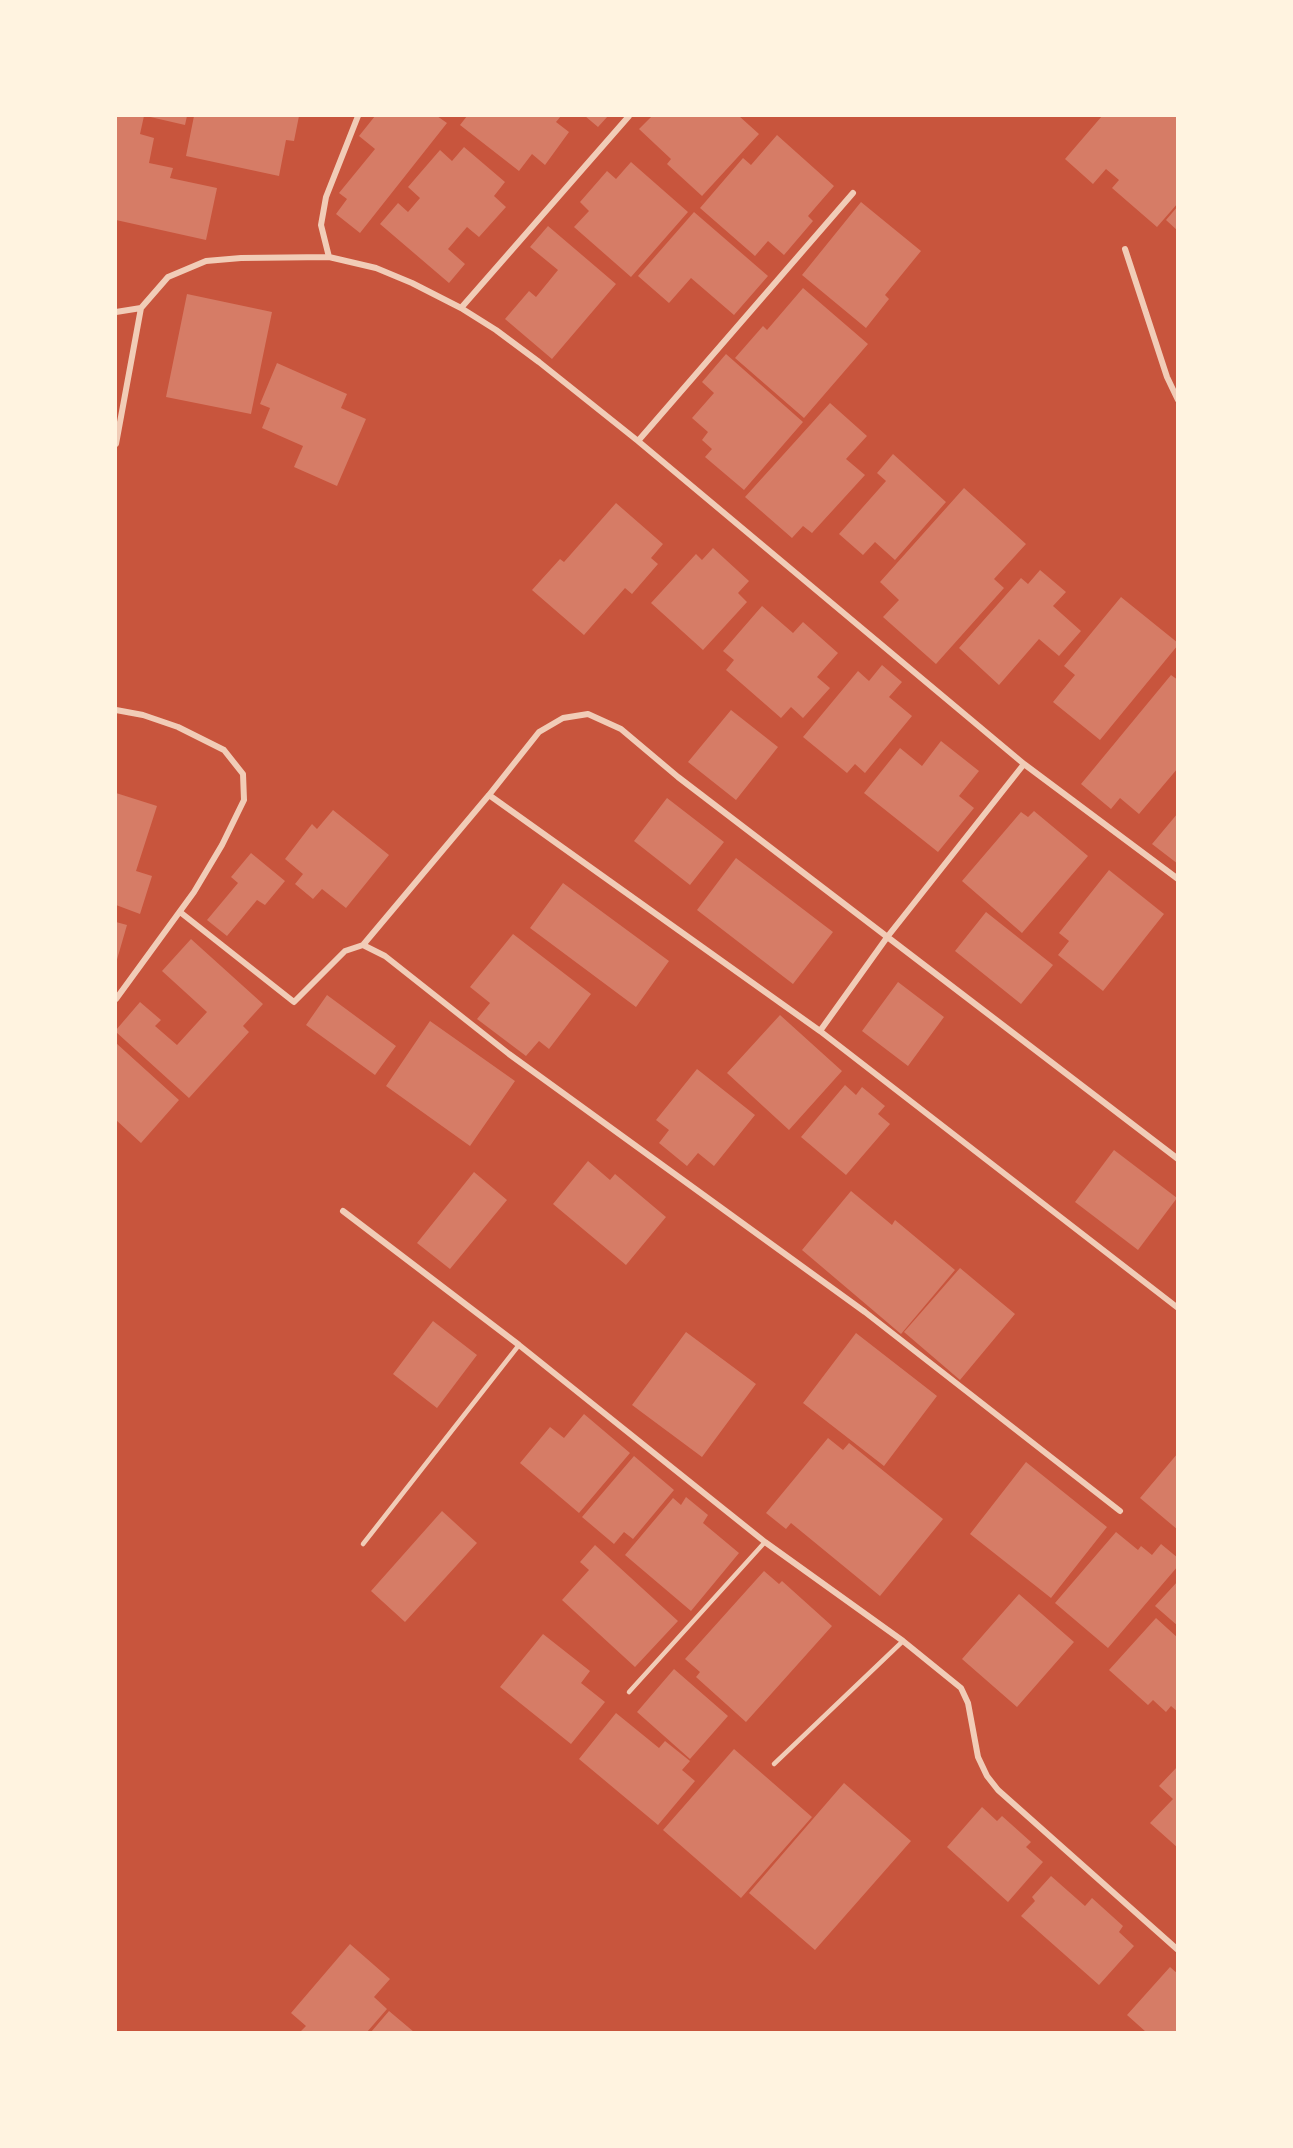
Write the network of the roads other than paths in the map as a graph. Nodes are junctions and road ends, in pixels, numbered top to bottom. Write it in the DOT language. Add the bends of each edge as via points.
graph roads {
  1 [pos="358,116"];
  2 [pos="629,116"];
  3 [pos="853,194"];
  4 [pos="1125,249"];
  5 [pos="329,257"];
  6 [pos="141,308"];
  7 [pos="461,309"];
  8 [pos="116,312"];
  9 [pos="1178,400"];
  10 [pos="638,441"];
  11 [pos="116,444"];
  12 [pos="116,710"];
  13 [pos="1024,764"];
  14 [pos="489,795"];
  15 [pos="1178,879"];
  16 [pos="180,912"];
  17 [pos="888,936"];
  18 [pos="363,945"];
  19 [pos="116,999"];
  20 [pos="820,1031"];
  21 [pos="1178,1159"];
  22 [pos="342,1211"];
  23 [pos="1178,1308"];
  24 [pos="519,1345"];
  25 [pos="1120,1511"];
  26 [pos="765,1542"];
  27 [pos="363,1545"];
  28 [pos="903,1641"];
  29 [pos="629,1692"];
  30 [pos="774,1764"];
  31 [pos="1178,1950"];
  1 -- 5 [label="street" via="326,197 321,225"];
  2 -- 7 [label="street"];
  3 -- 10 [label="street"];
  4 -- 9 [label="street"];
  5 -- 6 [label="street" via="206,261 168,277"];
  5 -- 7 [label="street" via="376,268"];
  6 -- 8 [label="street"];
  6 -- 11 [label="street"];
  7 -- 10 [label="street" via="496,330"];
  10 -- 13 [label="street"];
  12 -- 16 [label="street" via="178,727 224,750 243,774 244,800 222,845"];
  13 -- 15 [label="street"];
  13 -- 17 [label="street"];
  14 -- 17 [label="street" via="539,732 564,718 588,714 621,729 678,777"];
  14 -- 18 [label="street"];
  14 -- 20 [label="street"];
  16 -- 18 [label="street" via="294,1002 345,951"];
  16 -- 19 [label="street"];
  17 -- 20 [label="street"];
  17 -- 21 [label="street"];
  18 -- 25 [label="street" via="385,956 508,1053 865,1312"];
  20 -- 23 [label="street"];
  22 -- 24 [label="street"];
  24 -- 26 [label="street"];
  24 -- 27 [label="lane"];
  26 -- 28 [label="street"];
  26 -- 29 [label="lane"];
  28 -- 30 [label="lane"];
  28 -- 31 [label="street" via="961,1688 968,1703 978,1757 998,1790"];
}
